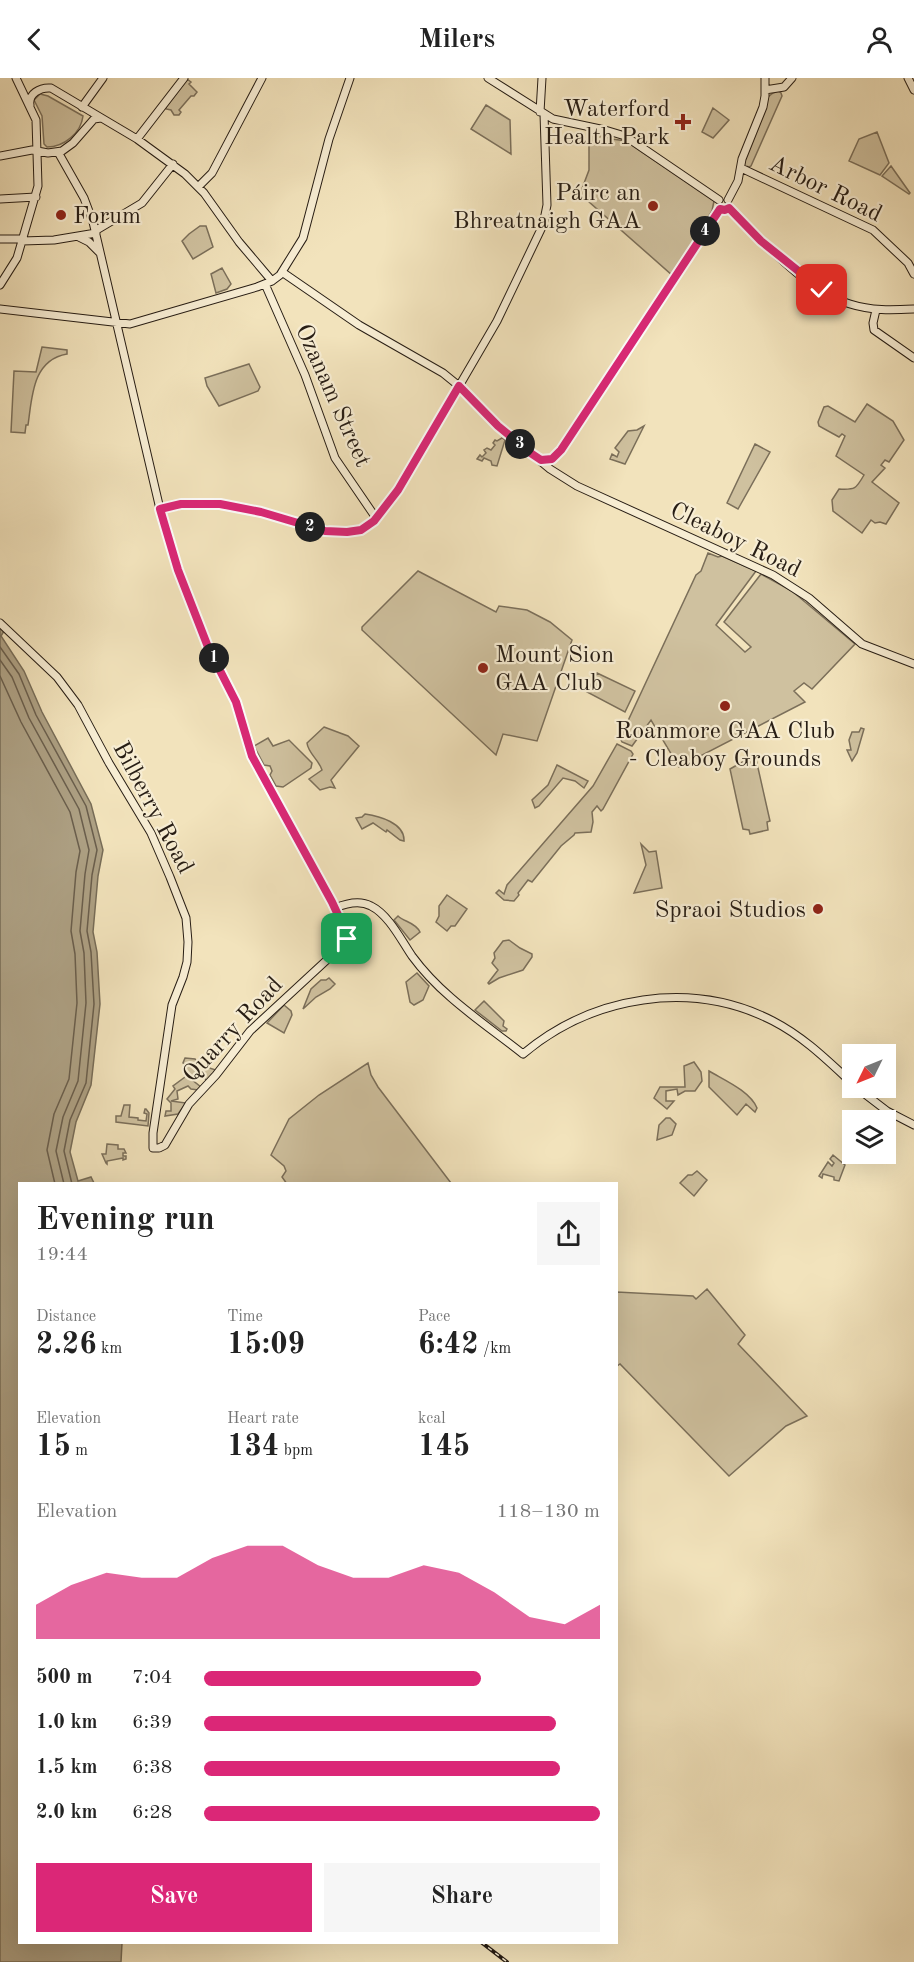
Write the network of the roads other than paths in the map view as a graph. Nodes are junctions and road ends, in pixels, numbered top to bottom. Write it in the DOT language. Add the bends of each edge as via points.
graph roads {
  1 [pos="16,78"];
  2 [pos="103,78"];
  3 [pos="184,78"];
  4 [pos="262,78"];
  5 [pos="350,78"];
  6 [pos="488,78"];
  7 [pos="542,78"];
  8 [pos="765,78"];
  9 [pos="792,78"];
  10 [pos="908,78"];
  11 [pos="22,89"];
  12 [pos="765,90"];
  13 [pos="914,90"];
  14 [pos="34,93"];
  15 [pos="30,105"];
  16 [pos="83,108"];
  17 [pos="542,113"];
  18 [pos="105,121"];
  19 [pos="88,125"];
  20 [pos="137,139"];
  21 [pos="37,150"];
  22 [pos="58,152"];
  23 [pos="48,153"];
  24 [pos="0,156"];
  25 [pos="38,163"];
  26 [pos="173,164"];
  27 [pos="741,168"];
  28 [pos="198,187"];
  29 [pos="36,197"];
  30 [pos="0,199"];
  31 [pos="728,200"];
  32 [pos="720,205"];
  33 [pos="729,208"];
  34 [pos="95,232"];
  35 [pos="77,237"];
  36 [pos="0,239"];
  37 [pos="22,240"];
  38 [pos="100,254"];
  39 [pos="282,272"];
  40 [pos="914,274"];
  41 [pos="269,282"];
  42 [pos="0,285"];
  43 [pos="0,309"];
  44 [pos="914,309"];
  45 [pos="876,310"];
  46 [pos="116,323"];
  47 [pos="914,358"];
  48 [pos="459,386"];
  49 [pos="553,465"];
  50 [pos="160,509"];
  51 [pos="376,518"];
  52 [pos="0,623"];
  53 [pos="914,664"];
  54 [pos="335,908"];
  55 [pos="842,1074"];
  56 [pos="870,1098"];
  57 [pos="914,1125"];
  58 [pos="153,1148"];
  1 -- 11 [label="street"];
  2 -- 16 [label="street"];
  3 -- 20 [label="street"];
  4 -- 28 [label="street" via="212,172"];
  5 -- 39 [label="street" via="330,134 305,234"];
  6 -- 17 [label="street"];
  7 -- 17 [label="street"];
  8 -- 12 [label="street"];
  9 -- 12 [label="street" via="784,87"];
  10 -- 13 [label="street"];
  11 -- 14 [label="street, Ozanam Street"];
  11 -- 15 [label="street"];
  12 -- 27 [label="street" via="763,107"];
  14 -- 15 [label="street"];
  14 -- 16 [label="street, Ozanam Street" via="50,88"];
  15 -- 21 [label="street" via="36,121"];
  16 -- 18 [label="street, Ozanam Street"];
  16 -- 19 [label="street" via="90,117"];
  17 -- 32 [label="street" via="625,136"];
  17 -- 48 [label="street" via="547,205 544,221 501,314"];
  18 -- 19 [label="street" via="95,118"];
  18 -- 20 [label="street, Ozanam Street"];
  19 -- 22 [label="street"];
  20 -- 26 [label="street, Ozanam Street"];
  21 -- 23 [label="street"];
  21 -- 24 [label="street"];
  21 -- 25 [label="street"];
  22 -- 23 [label="street"];
  22 -- 34 [label="street" via="84,198"];
  23 -- 25 [label="street"];
  25 -- 29 [label="street"];
  26 -- 28 [label="street, Ozanam Street"];
  26 -- 34 [label="street" via="143,202"];
  27 -- 31 [label="street"];
  27 -- 40 [label="street, Arbor Road" via="875,231"];
  28 -- 41 [label="street, Ozanam Street"];
  29 -- 30 [label="street"];
  29 -- 37 [label="street"];
  31 -- 32 [label="street" via="723,198"];
  31 -- 33 [label="street"];
  32 -- 33 [label="street" via="725,210"];
  32 -- 49 [label="street"];
  33 -- 45 [label="street" via="761,241 813,284 840,300"];
  34 -- 35 [label="street"];
  34 -- 38 [label="street"];
  35 -- 37 [label="street"];
  35 -- 38 [label="street" via="88,241"];
  36 -- 37 [label="street"];
  37 -- 42 [label="street"];
  38 -- 46 [label="street"];
  39 -- 41 [label="street"];
  39 -- 48 [label="street"];
  41 -- 46 [label="street" via="131,324"];
  41 -- 51 [label="street, Ozanam Street" via="335,458"];
  43 -- 46 [label="street"];
  44 -- 45 [label="street"];
  45 -- 47 [label="street" via="874,330"];
  46 -- 50 [label="street"];
  48 -- 49 [label="street" via="498,426 537,458"];
  48 -- 51 [label="street" via="407,476"];
  49 -- 53 [label="street, Cleaboy Road" via="577,486 773,575 808,597 865,646"];
  50 -- 51 [label="street" via="186,504 226,505 340,532 361,530"];
  50 -- 54 [label="street" via="178,570 208,647 236,702 252,756"];
  52 -- 58 [label="street, Bilberry Road" via="57,676 75,699 151,834 186,918 187,962 172,1005"];
  54 -- 55 [label="street" via="354,903 377,909 441,990 523,1054 563,1026 593,1012 635,1001 684,998 729,1005 772,1021 807,1042"];
  54 -- 58 [label="street, Quarry Road" via="347,940 250,1031 189,1104 165,1145"];
  56 -- 57 [label="street"];
}
